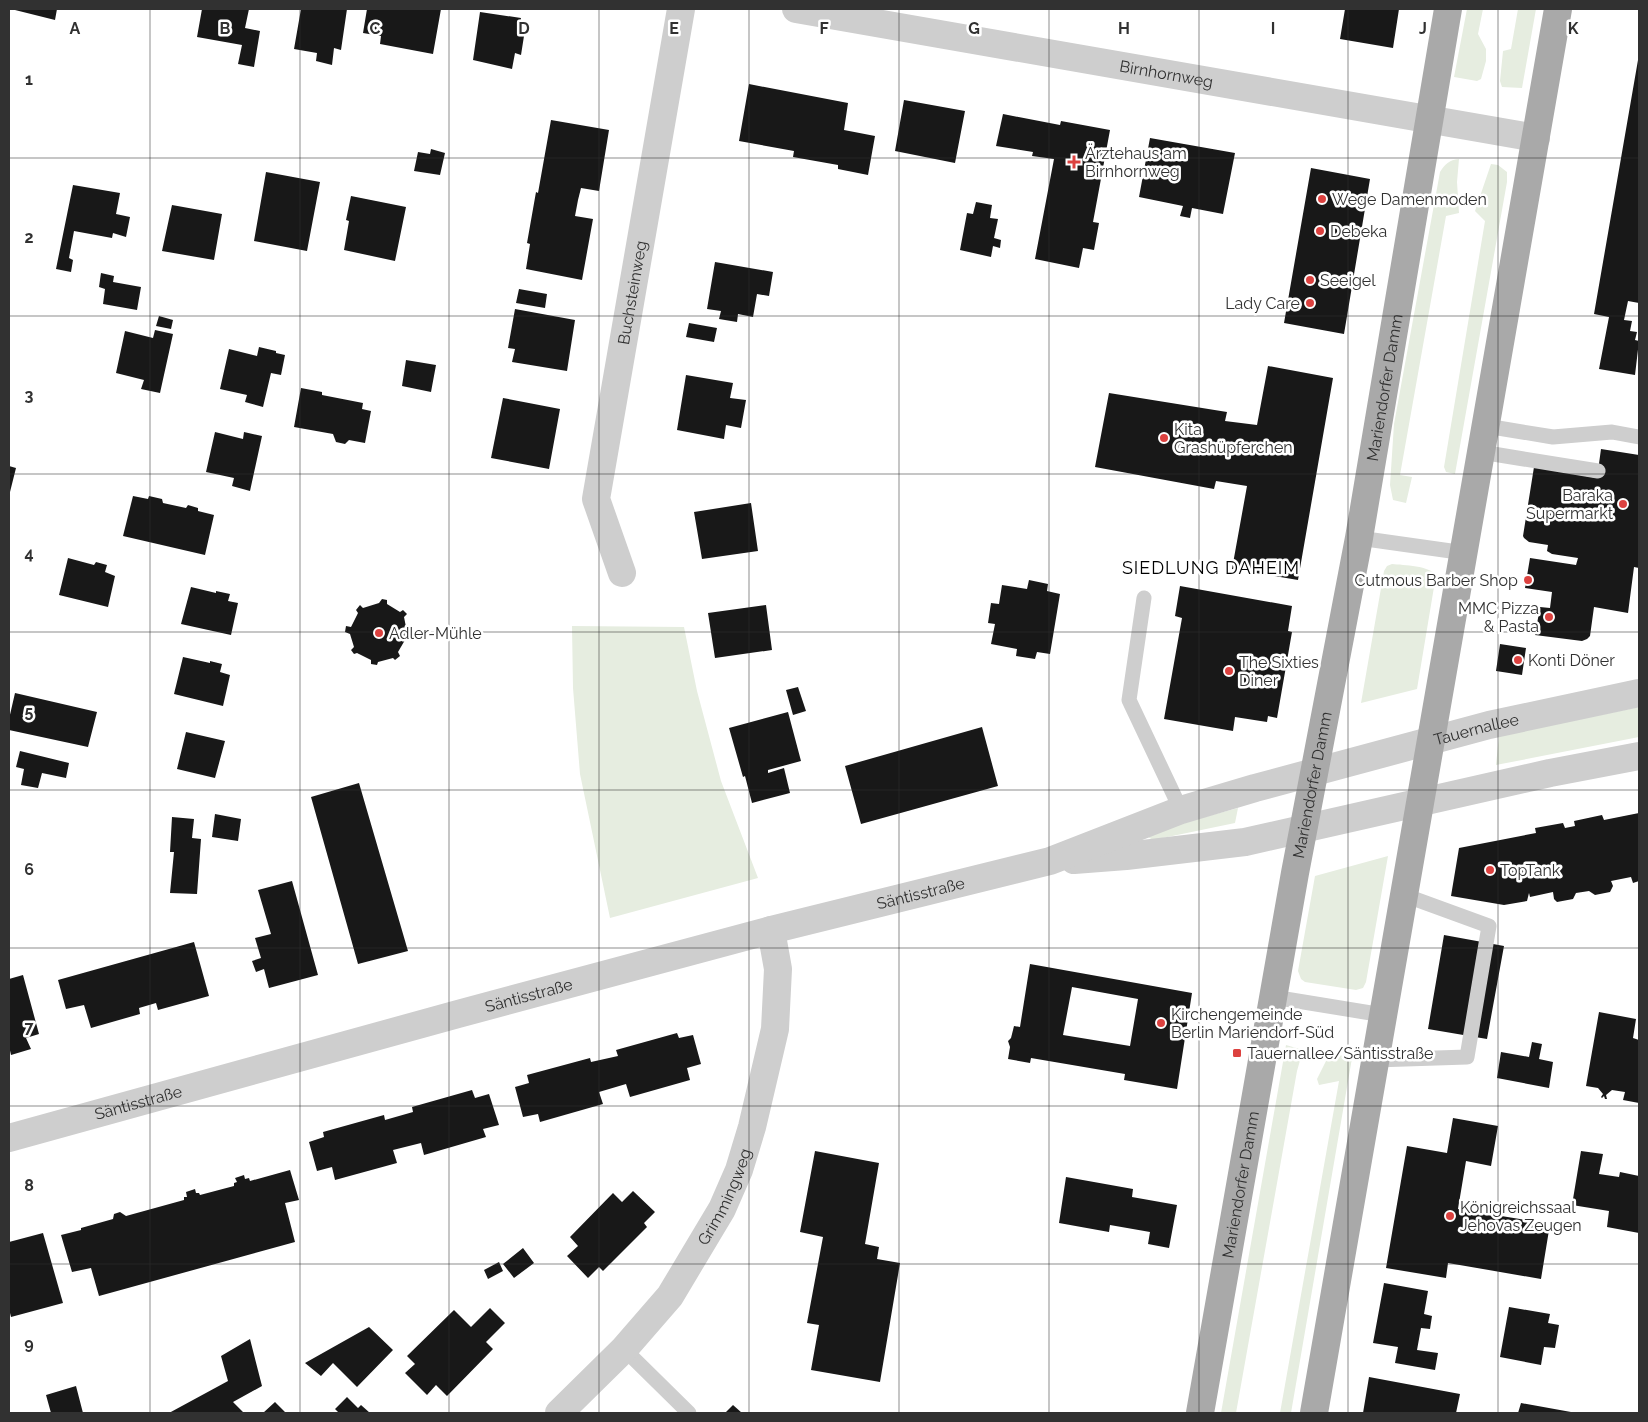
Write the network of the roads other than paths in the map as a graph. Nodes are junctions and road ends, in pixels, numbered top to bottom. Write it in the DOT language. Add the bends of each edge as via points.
graph roads {
  1 [pos="680,9"];
  2 [pos="796,9"];
  3 [pos="1448,9"];
  4 [pos="1558,9"];
  5 [pos="1429,119"];
  6 [pos="1536,138"];
  7 [pos="1639,437"];
  8 [pos="1483,439"];
  9 [pos="1598,471"];
  10 [pos="1360,538"];
  11 [pos="1465,553"];
  12 [pos="622,573"];
  13 [pos="1144,598"];
  14 [pos="1639,693"];
  15 [pos="1431,741"];
  16 [pos="1639,756"];
  17 [pos="1314,772"];
  18 [pos="1420,802"];
  19 [pos="1182,810"];
  20 [pos="1303,829"];
  21 [pos="1050,861"];
  22 [pos="1404,894"];
  23 [pos="771,930"];
  24 [pos="1273,997"];
  25 [pos="1383,1015"];
  26 [pos="1375,1060"];
  27 [pos="9,1138"];
  28 [pos="624,1349"];
  29 [pos="559,1413"];
  30 [pos="688,1413"];
  31 [pos="1200,1413"];
  32 [pos="1314,1413"];
  1 -- 12 [label="street, Buchsteinweg" via="596,498"];
  2 -- 5 [label="street, Birnhornweg"];
  3 -- 5 [label="main road, Mariendorfer Damm"];
  4 -- 6 [label="main road"];
  5 -- 6 [label="street, Birnhornweg"];
  5 -- 10 [label="main road, Mariendorfer Damm"];
  6 -- 8 [label="main road"];
  7 -- 8 [label="lane" via="1612,432"];
  8 -- 9 [label="lane"];
  8 -- 11 [label="main road"];
  10 -- 11 [label="lane"];
  10 -- 17 [label="main road, Mariendorfer Damm"];
  11 -- 15 [label="main road"];
  13 -- 19 [label="lane" via="1129,700"];
  14 -- 15 [label="street, Tauernallee"];
  15 -- 17 [label="street, Tauernallee"];
  15 -- 18 [label="main road"];
  16 -- 18 [label="street"];
  17 -- 19 [label="street, Säntisstraße"];
  17 -- 20 [label="main road, Mariendorfer Damm"];
  18 -- 20 [label="street, Säntisstraße"];
  18 -- 22 [label="main road"];
  19 -- 21 [label="street, Säntisstraße"];
  20 -- 21 [label="street, Säntisstraße" via="1231,844"];
  20 -- 24 [label="main road, Mariendorfer Damm"];
  21 -- 23 [label="street, Säntisstraße"];
  22 -- 25 [label="main road"];
  22 -- 26 [label="lane" via="1489,926 1467,1057"];
  23 -- 27 [label="street, Säntisstraße"];
  23 -- 28 [label="street, Grimmingweg" via="778,969 775,1029 738,1170 722,1208 670,1296"];
  24 -- 25 [label="lane"];
  24 -- 31 [label="main road, Mariendorfer Damm"];
  25 -- 26 [label="main road"];
  26 -- 32 [label="main road"];
  28 -- 29 [label="street, Grimmingweg"];
  28 -- 30 [label="lane"];
}
